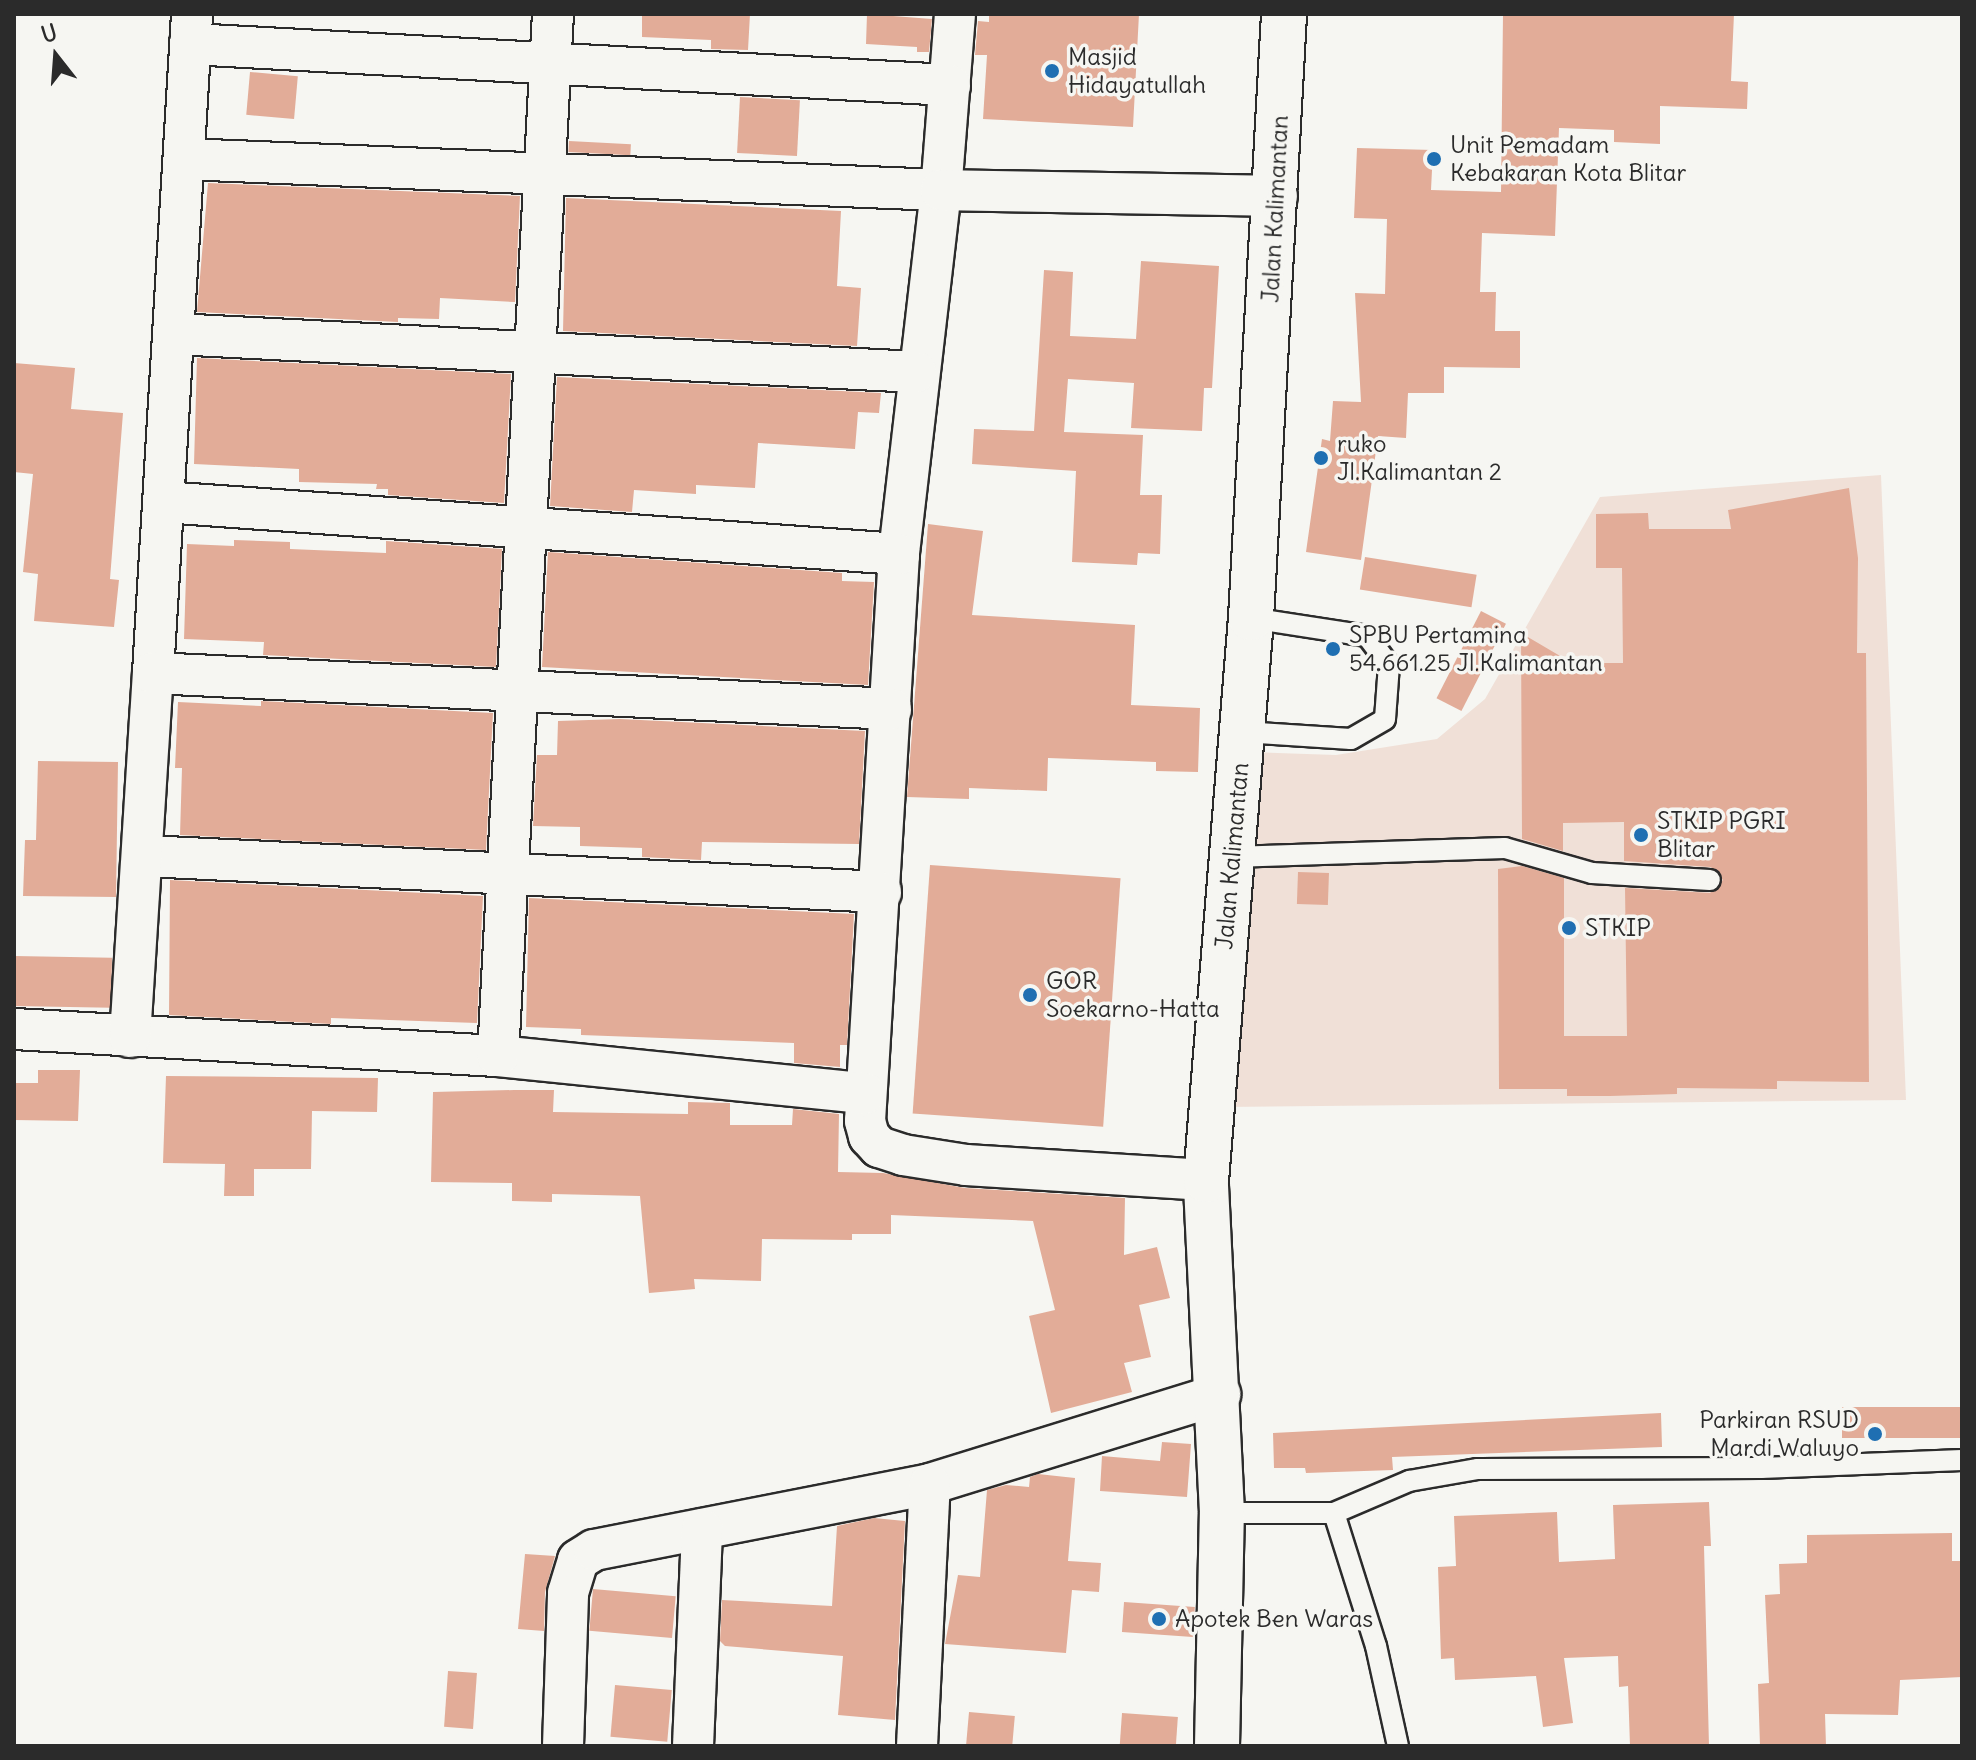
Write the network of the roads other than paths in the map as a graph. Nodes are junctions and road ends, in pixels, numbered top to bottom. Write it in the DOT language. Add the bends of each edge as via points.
graph roads {
  1 [pos="553,14"];
  2 [pos="955,14"];
  3 [pos="1284,14"];
  4 [pos="191,29"];
  5 [pos="549,67"];
  6 [pos="950,85"];
  7 [pos="184,159"];
  8 [pos="543,174"];
  9 [pos="941,190"];
  10 [pos="1277,196"];
  11 [pos="174,334"];
  12 [pos="534,351"];
  13 [pos="916,372"];
  14 [pos="163,502"];
  15 [pos="525,527"];
  16 [pos="899,554"];
  17 [pos="1251,618"];
  18 [pos="153,673"];
  19 [pos="514,694"];
  20 [pos="891,709"];
  21 [pos="1243,732"];
  22 [pos="146,856"];
  23 [pos="1232,857"];
  24 [pos="506,876"];
  25 [pos="1710,880"];
  26 [pos="881,892"];
  27 [pos="14,1029"];
  28 [pos="130,1037"];
  29 [pos="498,1056"];
  30 [pos="865,1093"];
  31 [pos="1206,1180"];
  32 [pos="1220,1394"];
  33 [pos="1962,1460"];
  34 [pos="930,1484"];
  35 [pos="1222,1513"];
  36 [pos="1334,1513"];
  37 [pos="702,1529"];
  38 [pos="563,1746"];
  39 [pos="693,1746"];
  40 [pos="917,1746"];
  41 [pos="1217,1746"];
  42 [pos="1398,1746"];
  1 -- 5 [label="street"];
  2 -- 6 [label="street"];
  3 -- 10 [label="highway, Jalan Kalimantan"];
  4 -- 5 [label="street"];
  4 -- 7 [label="street"];
  5 -- 6 [label="street"];
  5 -- 8 [label="street"];
  6 -- 9 [label="street"];
  7 -- 8 [label="street"];
  7 -- 11 [label="street"];
  8 -- 9 [label="street"];
  8 -- 12 [label="street"];
  9 -- 10 [label="street"];
  9 -- 13 [label="street"];
  10 -- 17 [label="highway, Jalan Kalimantan"];
  11 -- 12 [label="street"];
  11 -- 14 [label="street"];
  12 -- 13 [label="street"];
  12 -- 15 [label="street"];
  13 -- 16 [label="street"];
  14 -- 15 [label="street"];
  14 -- 18 [label="street"];
  15 -- 16 [label="street"];
  15 -- 19 [label="street"];
  16 -- 20 [label="street"];
  17 -- 21 [label="highway, Jalan Kalimantan"];
  17 -- 21 [label="lane" via="1367,636 1389,665 1385,719 1351,739"];
  18 -- 19 [label="street"];
  18 -- 22 [label="street"];
  19 -- 20 [label="street"];
  19 -- 24 [label="street"];
  20 -- 26 [label="street"];
  21 -- 23 [label="highway, Jalan Kalimantan"];
  22 -- 24 [label="street"];
  22 -- 28 [label="street"];
  23 -- 25 [label="lane" via="1505,848 1592,873"];
  23 -- 31 [label="highway, Jalan Kalimantan"];
  24 -- 26 [label="street"];
  24 -- 29 [label="street"];
  26 -- 30 [label="street"];
  27 -- 28 [label="street"];
  28 -- 29 [label="street"];
  29 -- 30 [label="street"];
  30 -- 31 [label="street" via="869,1136 879,1147 903,1155 966,1165"];
  31 -- 32 [label="highway, Jalan Kalimantan"];
  32 -- 34 [label="street"];
  32 -- 35 [label="highway, Jalan Kalimantan"];
  33 -- 36 [label="lane" via="1761,1468 1478,1469 1409,1481 1359,1507"];
  34 -- 37 [label="street"];
  34 -- 40 [label="street"];
  35 -- 36 [label="lane"];
  35 -- 41 [label="highway, Jalan Kalimantan"];
  36 -- 42 [label="lane" via="1376,1646"];
  37 -- 38 [label="street" via="594,1550 578,1560 568,1593"];
  37 -- 39 [label="street"];
}
